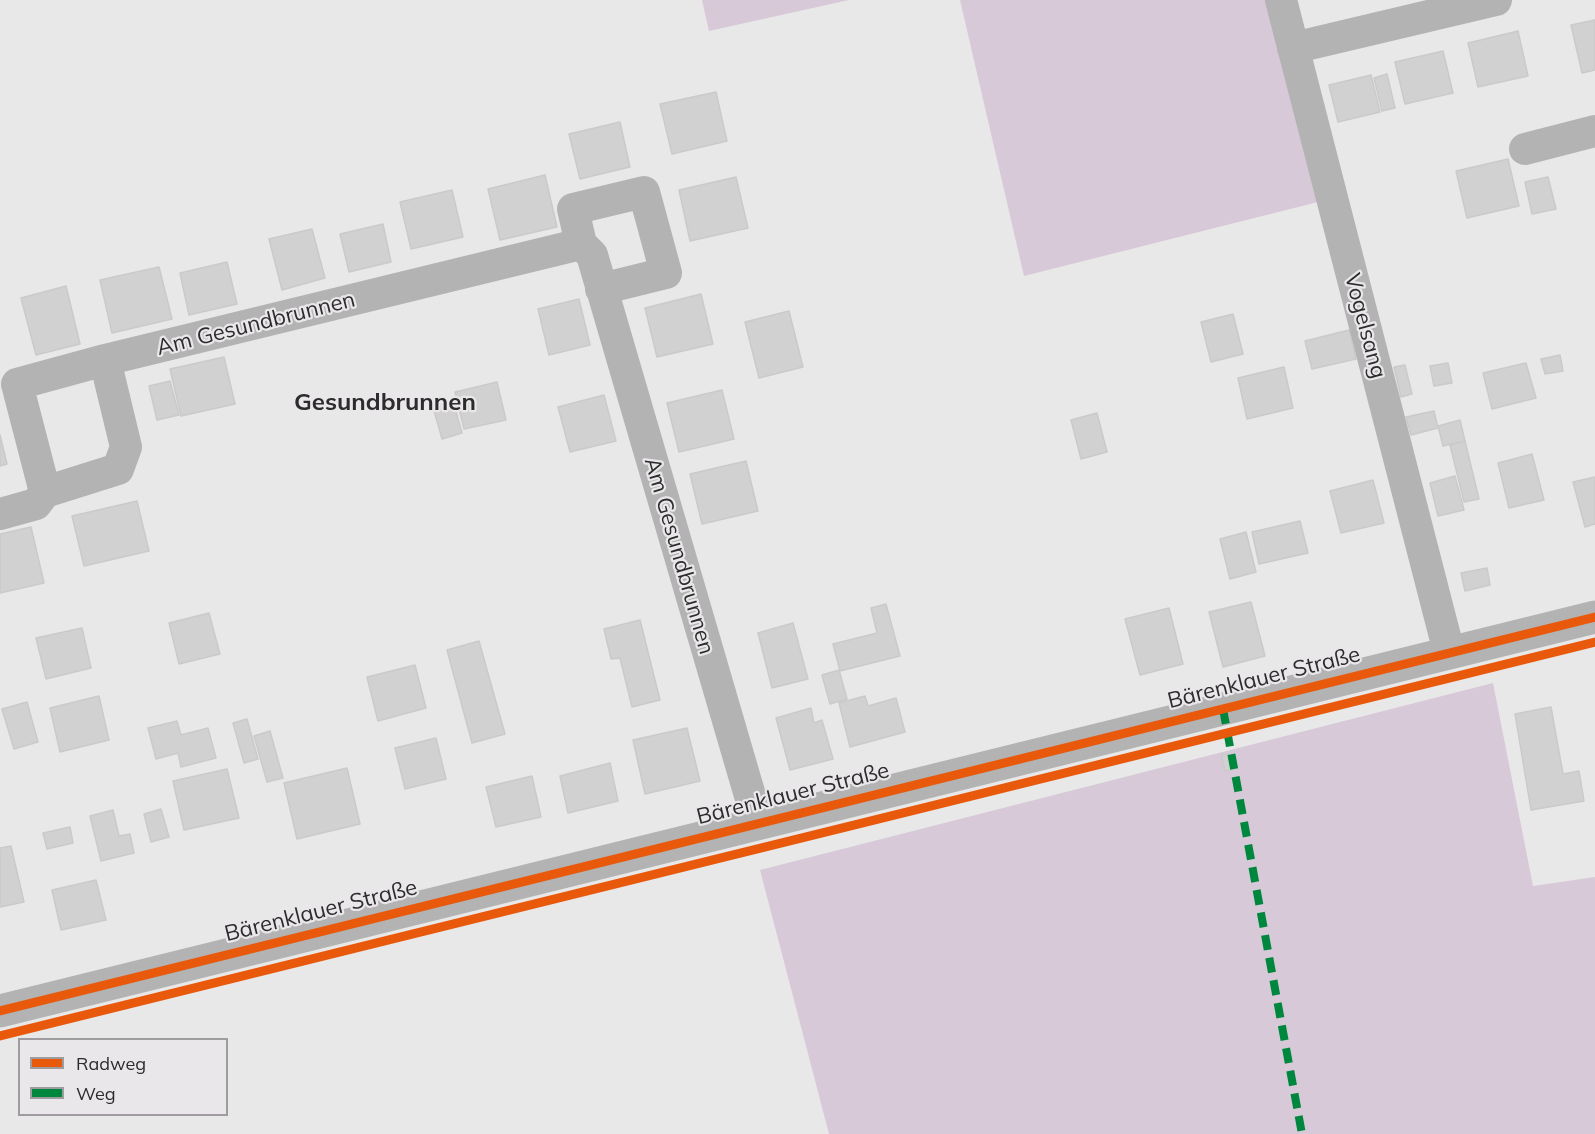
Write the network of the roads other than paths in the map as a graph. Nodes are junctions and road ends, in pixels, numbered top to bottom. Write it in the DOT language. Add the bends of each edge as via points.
graph roads {
  1 [pos="1281,0"];
  2 [pos="1496,0"];
  3 [pos="1293,48"];
  4 [pos="1595,131"];
  5 [pos="1525,149"];
  6 [pos="581,244"];
  7 [pos="601,289"];
  8 [pos="105,360"];
  9 [pos="45,492"];
  10 [pos="0,514"];
  11 [pos="1595,617"];
  12 [pos="1449,652"];
  13 [pos="758,823"];
  14 [pos="0,1011"];
  1 -- 3 [label="street, Vogelsang"];
  2 -- 3 [label="street"];
  3 -- 12 [label="street, Vogelsang"];
  4 -- 5 [label="street"];
  6 -- 7 [label="street, Am Gesundbrunnen" via="592,255"];
  6 -- 7 [label="street, Am Gesundbrunnen" via="573,209 644,192 666,273"];
  6 -- 8 [label="street, Am Gesundbrunnen"];
  7 -- 13 [label="street, Am Gesundbrunnen"];
  8 -- 9 [label="street" via="126,447 118,470"];
  8 -- 9 [label="street, Am Gesundbrunnen" via="17,384"];
  9 -- 10 [label="street" via="36,504"];
  11 -- 12 [label="street, Bärenklauer Straße"];
  12 -- 13 [label="street, Bärenklauer Straße"];
  13 -- 14 [label="street, Bärenklauer Straße"];
}
